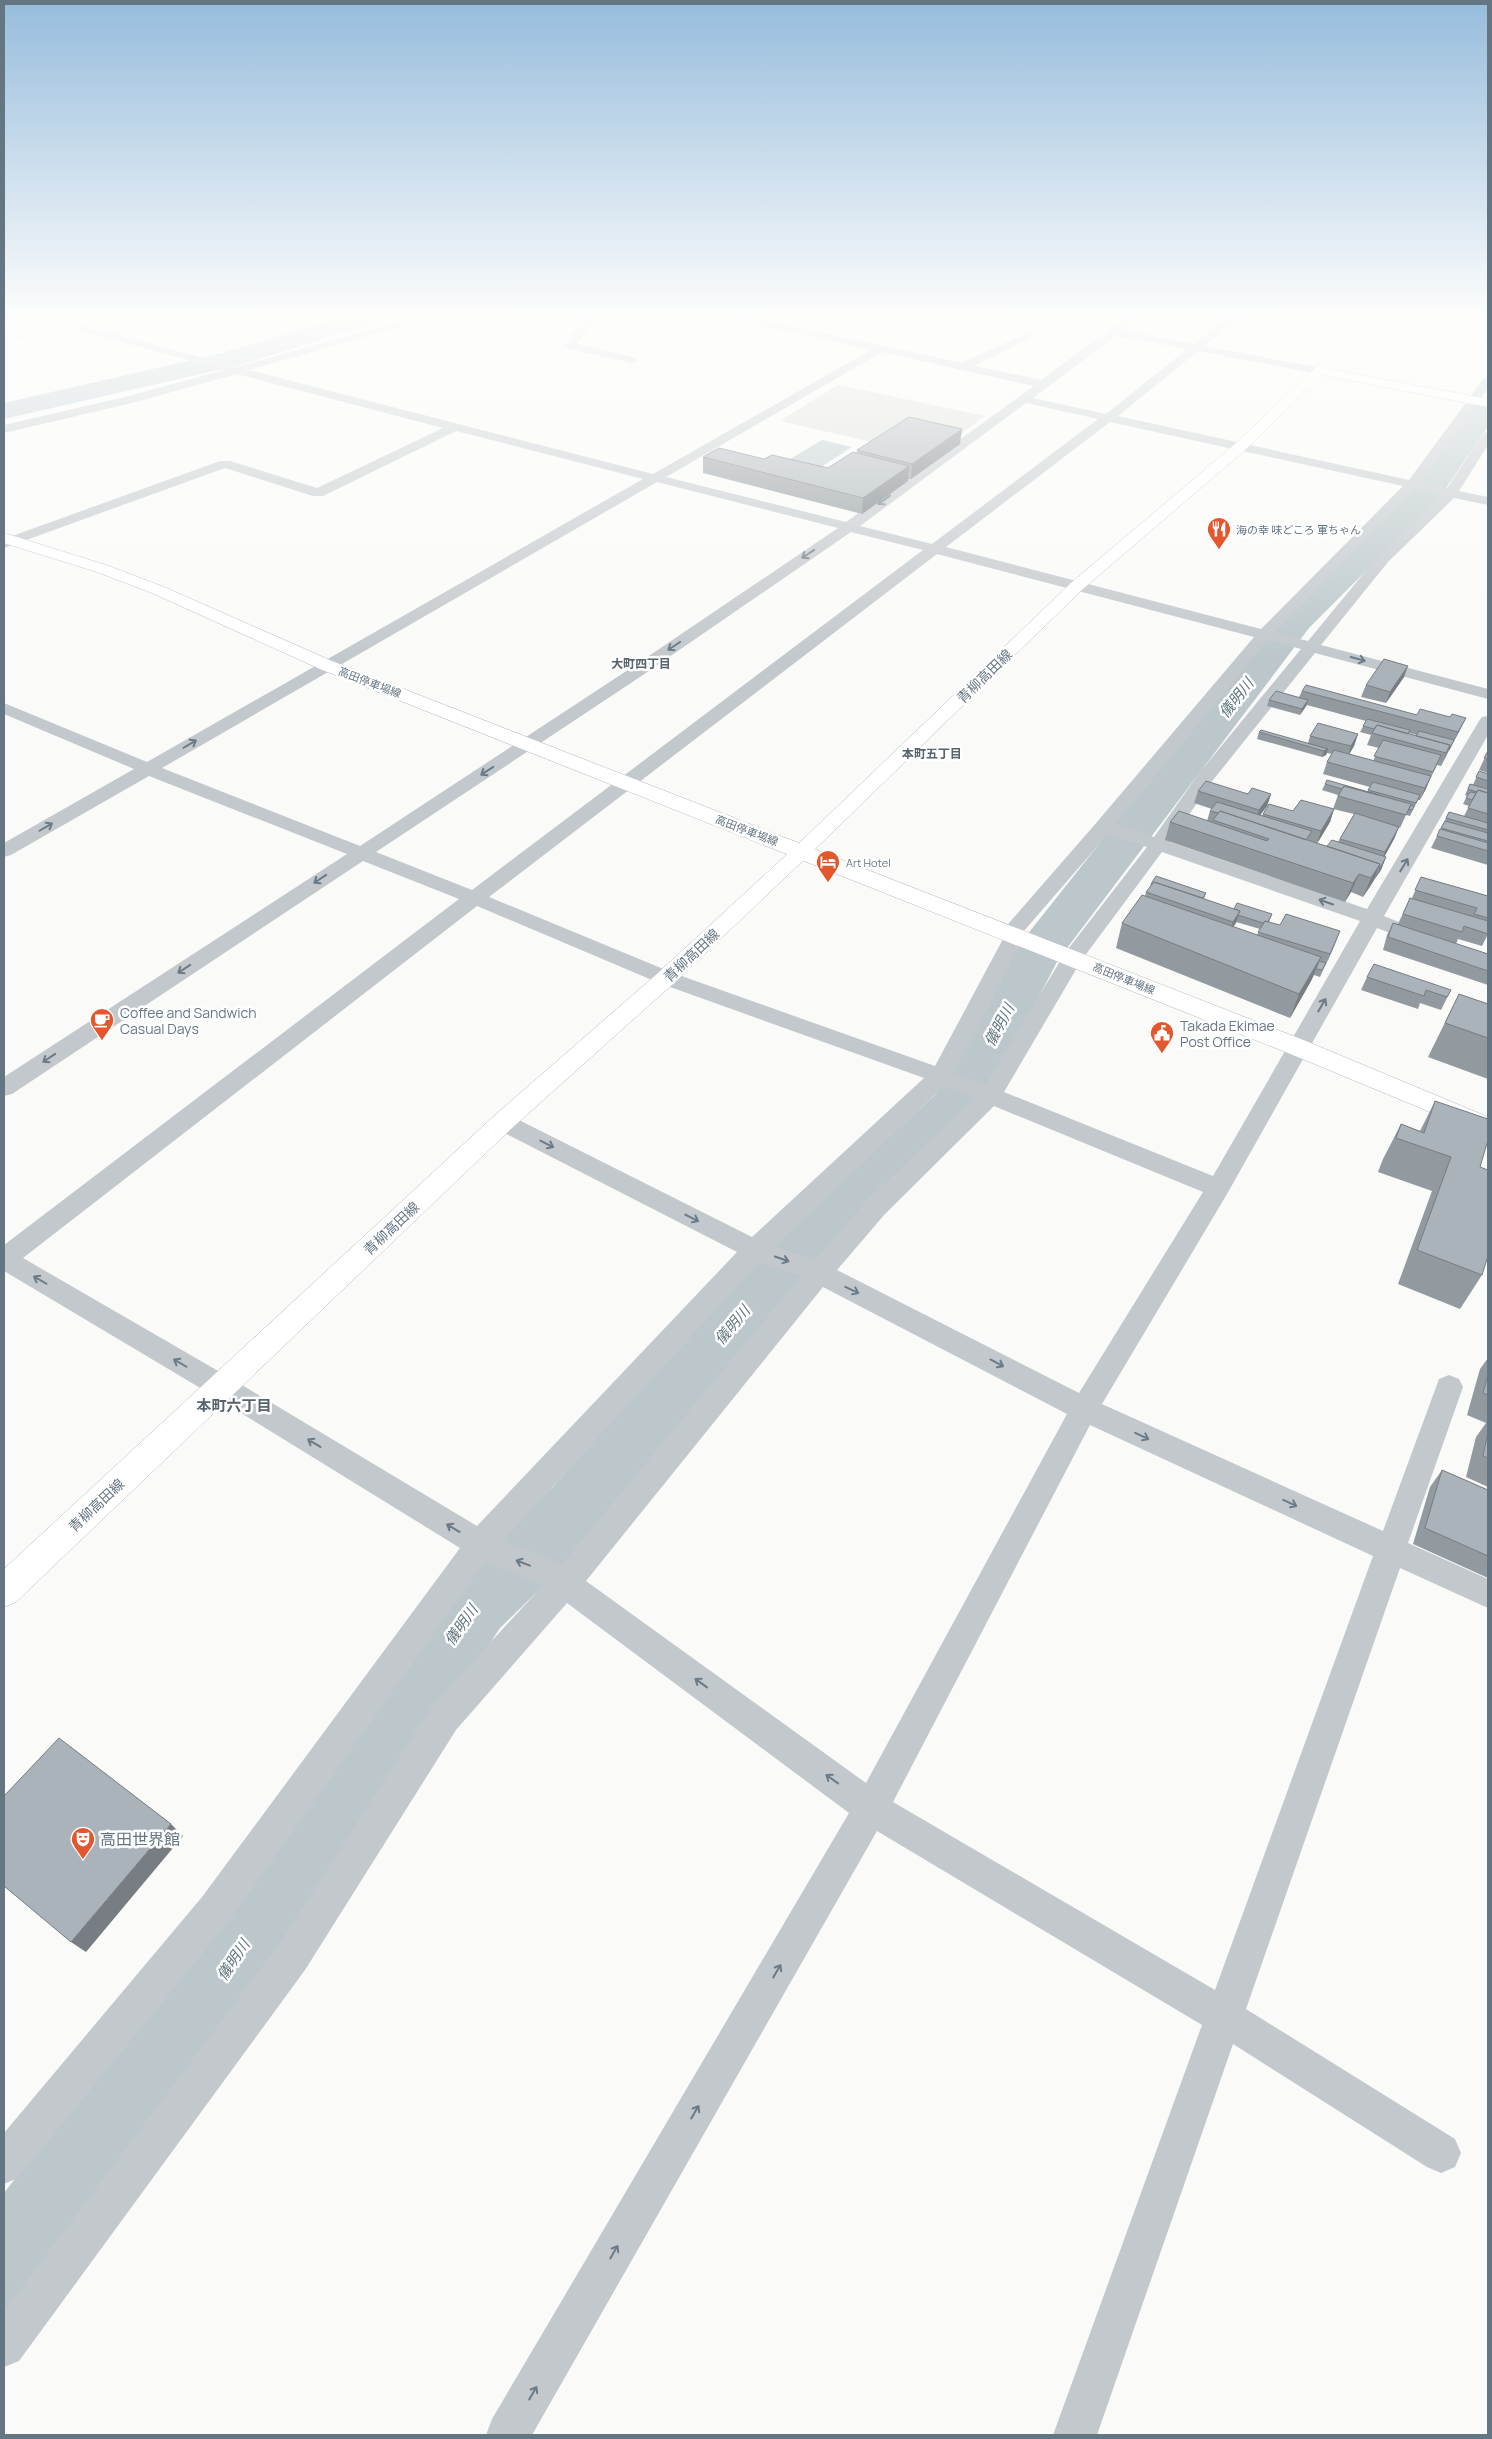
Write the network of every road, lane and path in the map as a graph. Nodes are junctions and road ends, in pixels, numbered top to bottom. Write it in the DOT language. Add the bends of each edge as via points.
graph roads {
  1 [pos="446,431"];
  2 [pos="464,431"];
  3 [pos="736,431"];
  4 [pos="979,431"];
  5 [pos="1091,431"];
  6 [pos="1164,431"];
  7 [pos="1257,431"];
  8 [pos="1451,431"];
  9 [pos="1488,436"];
  10 [pos="1239,448"];
  11 [pos="654,477"];
  12 [pos="1412,485"];
  13 [pos="1447,492"];
  14 [pos="1488,501"];
  15 [pos="848,527"];
  16 [pos="7,541"];
  17 [pos="934,549"];
  18 [pos="1078,586"];
  19 [pos="1264,635"];
  20 [pos="1305,645"];
  21 [pos="326,665"];
  22 [pos="1488,694"];
  23 [pos="4,708"];
  24 [pos="1488,721"];
  25 [pos="528,744"];
  26 [pos="148,768"];
  27 [pos="624,784"];
  28 [pos="1110,827"];
  29 [pos="1155,843"];
  30 [pos="4,851"];
  31 [pos="802,851"];
  32 [pos="361,852"];
  33 [pos="474,898"];
  34 [pos="1372,918"];
  35 [pos="1016,936"];
  36 [pos="1444,948"];
  37 [pos="1065,955"];
  38 [pos="666,978"];
  39 [pos="1297,1047"];
  40 [pos="942,1076"];
  41 [pos="4,1088"];
  42 [pos="990,1096"];
  43 [pos="503,1122"];
  44 [pos="1488,1127"];
  45 [pos="1218,1188"];
  46 [pos="755,1250"];
  47 [pos="4,1259"];
  48 [pos="813,1271"];
  49 [pos="222,1387"];
  50 [pos="1449,1387"];
  51 [pos="1084,1409"];
  52 [pos="487,1548"];
  53 [pos="1391,1550"];
  54 [pos="558,1579"];
  55 [pos="4,1591"];
  56 [pos="1488,1594"];
  57 [pos="871,1808"];
  58 [pos="1223,2016"];
  59 [pos="1441,2153"];
  60 [pos="4,2164"];
  61 [pos="4,2346"];
  62 [pos="508,2435"];
  63 [pos="1075,2435"];
  1 -- 16 [label="street" via="318,492 225,464"];
  2 -- 11 [label="street"];
  3 -- 11 [label="street"];
  4 -- 15 [label="street, one-way"];
  5 -- 17 [label="street"];
  6 -- 10 [label="street"];
  7 -- 10 [label="main road, 青柳高田線"];
  8 -- 12 [label="street"];
  9 -- 13 [label="street"];
  10 -- 12 [label="street"];
  10 -- 18 [label="main road, 青柳高田線"];
  11 -- 15 [label="street"];
  11 -- 21 [label="street"];
  12 -- 13 [label="street"];
  12 -- 19 [label="street"];
  13 -- 14 [label="street"];
  13 -- 20 [label="street"];
  15 -- 17 [label="street"];
  15 -- 25 [label="street, one-way"];
  16 -- 21 [label="main road, 高田停車場線" via="103,569 158,590"];
  17 -- 18 [label="street"];
  17 -- 27 [label="street"];
  18 -- 19 [label="street"];
  18 -- 31 [label="main road, 青柳高田線"];
  19 -- 20 [label="street"];
  19 -- 28 [label="street"];
  20 -- 22 [label="street, one-way"];
  20 -- 29 [label="street"];
  21 -- 25 [label="main road, 高田停車場線"];
  26 -- 21 [label="street, one-way"];
  23 -- 26 [label="street"];
  34 -- 24 [label="street, one-way"];
  25 -- 27 [label="main road, 高田停車場線"];
  25 -- 32 [label="street, one-way"];
  30 -- 26 [label="street, one-way"];
  26 -- 32 [label="street"];
  27 -- 31 [label="main road, 高田停車場線"];
  27 -- 33 [label="street"];
  28 -- 29 [label="street"];
  28 -- 35 [label="street"];
  34 -- 29 [label="street, one-way"];
  29 -- 37 [label="street"];
  31 -- 35 [label="main road, 高田停車場線"];
  31 -- 38 [label="main road, 青柳高田線"];
  32 -- 33 [label="street"];
  32 -- 41 [label="street, one-way"];
  33 -- 38 [label="street"];
  33 -- 47 [label="street"];
  34 -- 36 [label="street"];
  39 -- 34 [label="street, one-way"];
  35 -- 37 [label="main road, 高田停車場線"];
  35 -- 40 [label="street"];
  37 -- 39 [label="main road, 高田停車場線"];
  37 -- 42 [label="street"];
  38 -- 40 [label="street"];
  38 -- 43 [label="main road, 青柳高田線"];
  39 -- 44 [label="main road, 高田停車場線"];
  39 -- 45 [label="street"];
  40 -- 42 [label="street"];
  40 -- 46 [label="street"];
  42 -- 45 [label="street"];
  42 -- 48 [label="street"];
  43 -- 46 [label="street, one-way"];
  43 -- 49 [label="main road, 青柳高田線"];
  45 -- 51 [label="street"];
  46 -- 48 [label="street, one-way"];
  46 -- 52 [label="street"];
  49 -- 47 [label="street, one-way"];
  48 -- 51 [label="street, one-way"];
  48 -- 54 [label="street"];
  52 -- 49 [label="street, one-way"];
  49 -- 55 [label="main road, 青柳高田線"];
  50 -- 53 [label="street"];
  51 -- 53 [label="street, one-way"];
  51 -- 57 [label="street"];
  54 -- 52 [label="street, one-way"];
  52 -- 60 [label="street" via="215,1910"];
  53 -- 56 [label="street"];
  53 -- 58 [label="street"];
  57 -- 54 [label="street, one-way"];
  54 -- 61 [label="street" via="444,1718 292,1957"];
  57 -- 58 [label="street"];
  62 -- 57 [label="street, one-way"];
  58 -- 59 [label="street"];
  58 -- 63 [label="street"];
}
